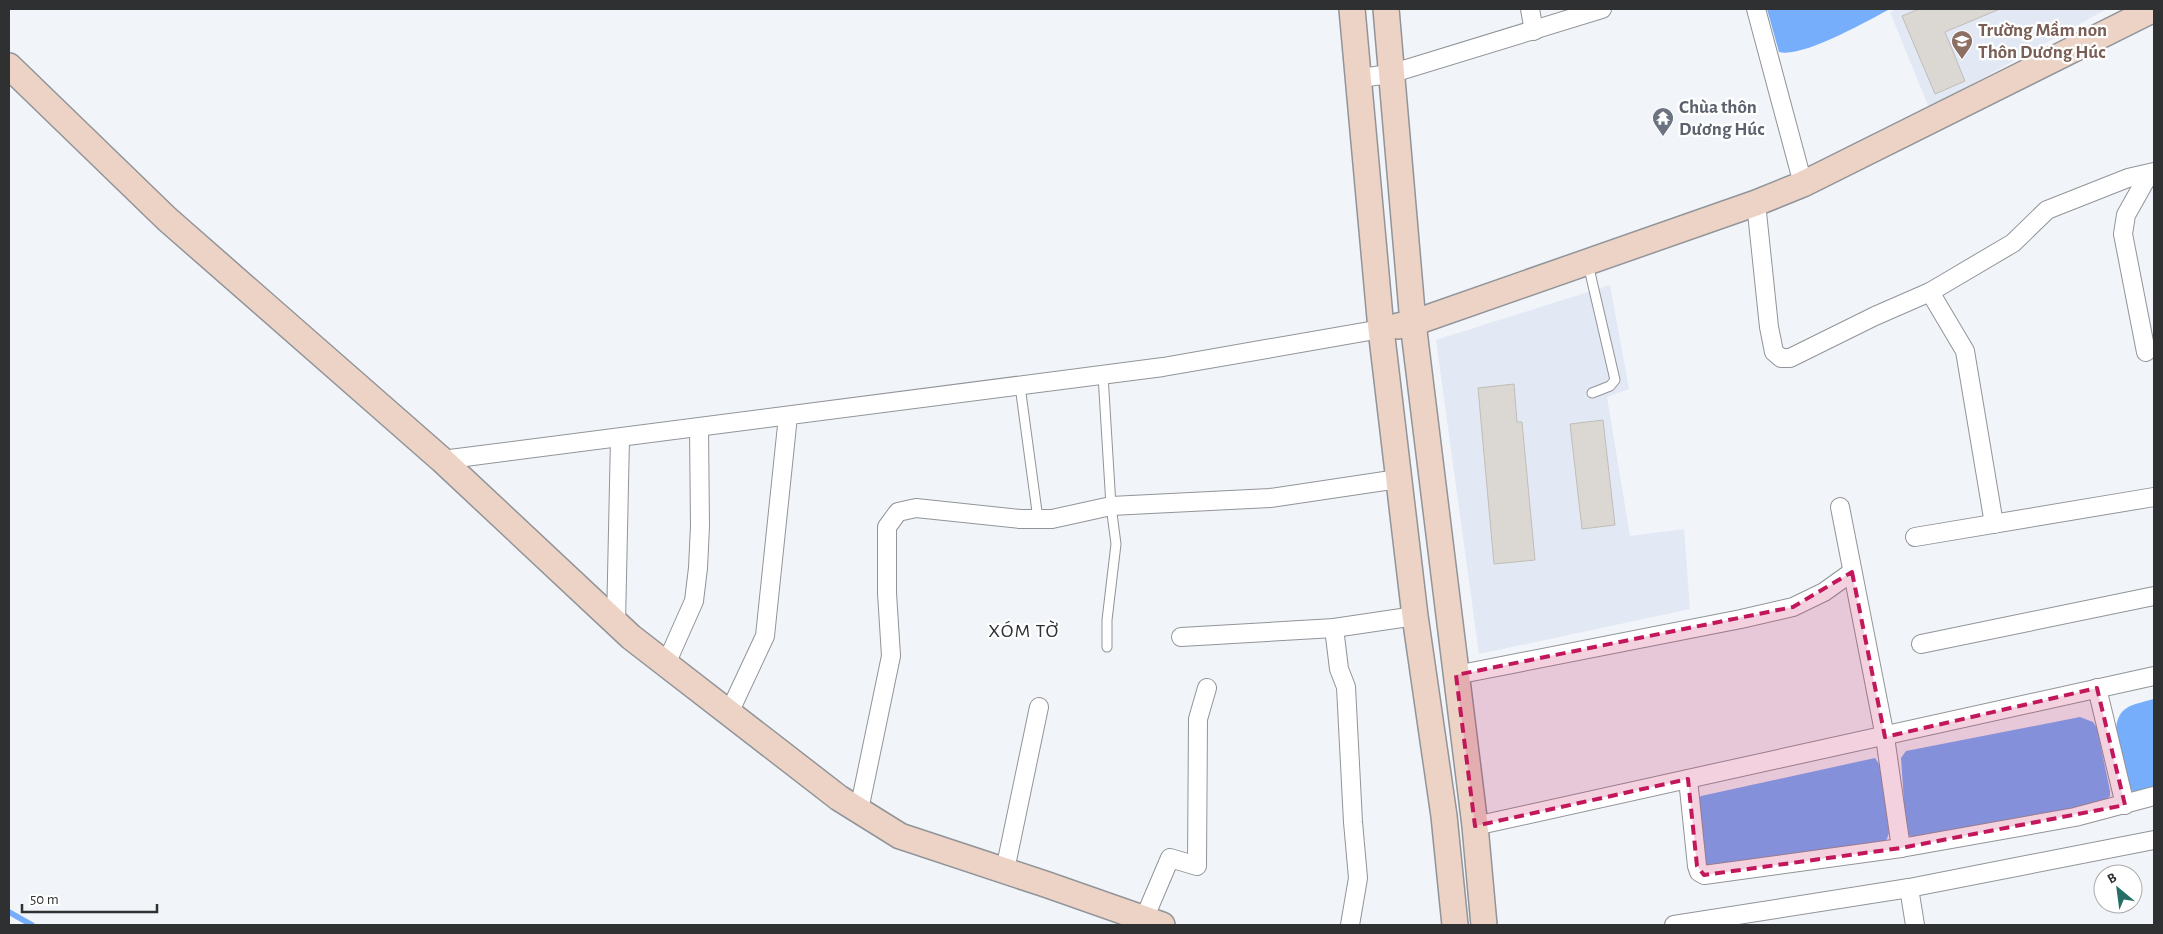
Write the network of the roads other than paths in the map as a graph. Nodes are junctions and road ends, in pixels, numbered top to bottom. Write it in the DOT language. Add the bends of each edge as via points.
graph roads {
  1 [pos="1352,9"];
  2 [pos="1386,9"];
  3 [pos="1530,9"];
  4 [pos="1602,9"];
  5 [pos="1756,9"];
  6 [pos="2154,9"];
  7 [pos="1534,32"];
  8 [pos="9,66"];
  9 [pos="1390,74"];
  10 [pos="1360,78"];
  11 [pos="2152,173"];
  12 [pos="1803,184"];
  13 [pos="1756,203"];
  14 [pos="1587,261"];
  15 [pos="1930,292"];
  16 [pos="1413,323"];
  17 [pos="1381,329"];
  18 [pos="2146,352"];
  19 [pos="1103,375"];
  20 [pos="1020,386"];
  21 [pos="1592,393"];
  22 [pos="788,416"];
  23 [pos="699,428"];
  24 [pos="620,438"];
  25 [pos="442,460"];
  26 [pos="1398,479"];
  27 [pos="2154,496"];
  28 [pos="1111,506"];
  29 [pos="1840,508"];
  30 [pos="1038,519"];
  31 [pos="1994,524"];
  32 [pos="1915,538"];
  33 [pos="1852,572"];
  34 [pos="2154,596"];
  35 [pos="1415,616"];
  36 [pos="616,623"];
  37 [pos="1334,628"];
  38 [pos="1181,638"];
  39 [pos="1921,644"];
  40 [pos="1107,647"];
  41 [pos="666,664"];
  42 [pos="1456,675"];
  43 [pos="2154,676"];
  44 [pos="1207,688"];
  45 [pos="2097,688"];
  46 [pos="1039,707"];
  47 [pos="729,713"];
  48 [pos="1885,736"];
  49 [pos="1688,779"];
  50 [pos="2154,796"];
  51 [pos="2124,805"];
  52 [pos="859,810"];
  53 [pos="1475,826"];
  54 [pos="2154,840"];
  55 [pos="1901,848"];
  56 [pos="1005,870"];
  57 [pos="1909,888"];
  58 [pos="1153,922"];
  59 [pos="1350,925"];
  60 [pos="1455,925"];
  61 [pos="1484,925"];
  62 [pos="1674,925"];
  63 [pos="1915,925"];
  1 -- 10 [label="street"];
  2 -- 9 [label="street"];
  3 -- 7 [label="street"];
  4 -- 7 [label="street"];
  5 -- 12 [label="street"];
  6 -- 12 [label="street"];
  7 -- 9 [label="street"];
  8 -- 25 [label="street" via="166,219"];
  9 -- 10 [label="street"];
  9 -- 16 [label="street"];
  10 -- 17 [label="street"];
  11 -- 15 [label="street" via="2128,178 2047,210 2013,243"];
  11 -- 18 [label="street" via="2126,215 2123,234"];
  12 -- 13 [label="street"];
  13 -- 14 [label="street"];
  13 -- 15 [label="street" via="1769,327 1774,352 1781,358 1790,358 1815,347"];
  14 -- 16 [label="street"];
  14 -- 21 [label="lane" via="1615,380 1610,386"];
  15 -- 31 [label="street" via="1965,351"];
  16 -- 17 [label="street"];
  16 -- 42 [label="street"];
  17 -- 19 [label="street"];
  17 -- 26 [label="street"];
  19 -- 20 [label="street"];
  19 -- 28 [label="lane"];
  20 -- 22 [label="street"];
  20 -- 30 [label="lane"];
  22 -- 23 [label="street"];
  22 -- 47 [label="street" via="765,636"];
  23 -- 24 [label="street"];
  23 -- 41 [label="street" via="698,568 694,601"];
  24 -- 25 [label="street"];
  24 -- 36 [label="street"];
  25 -- 36 [label="street"];
  26 -- 28 [label="street" via="1270,498"];
  26 -- 35 [label="street"];
  27 -- 31 [label="street"];
  28 -- 30 [label="street"];
  28 -- 40 [label="lane" via="1116,544"];
  29 -- 33 [label="street"];
  30 -- 52 [label="street" via="916,508 898,512 887,527 891,656"];
  31 -- 32 [label="street"];
  33 -- 42 [label="street" via="1824,592 1793,607"];
  33 -- 48 [label="street"];
  34 -- 39 [label="street"];
  35 -- 37 [label="street"];
  35 -- 60 [label="street" via="1444,816"];
  36 -- 41 [label="street"];
  37 -- 38 [label="street"];
  37 -- 59 [label="street" via="1339,670 1346,687 1358,878"];
  41 -- 47 [label="street"];
  42 -- 53 [label="street"];
  43 -- 45 [label="street"];
  44 -- 58 [label="street" via="1198,719 1197,866 1170,858"];
  45 -- 48 [label="street"];
  45 -- 51 [label="street"];
  46 -- 56 [label="street"];
  47 -- 52 [label="street"];
  48 -- 49 [label="street"];
  48 -- 55 [label="street"];
  49 -- 53 [label="street"];
  49 -- 55 [label="street" via="1697,866 1704,875"];
  50 -- 51 [label="street"];
  51 -- 55 [label="street" via="2076,817"];
  52 -- 56 [label="street" via="900,836"];
  53 -- 61 [label="street"];
  54 -- 57 [label="street"];
  56 -- 58 [label="street"];
  57 -- 62 [label="street"];
  57 -- 63 [label="street"];
}
